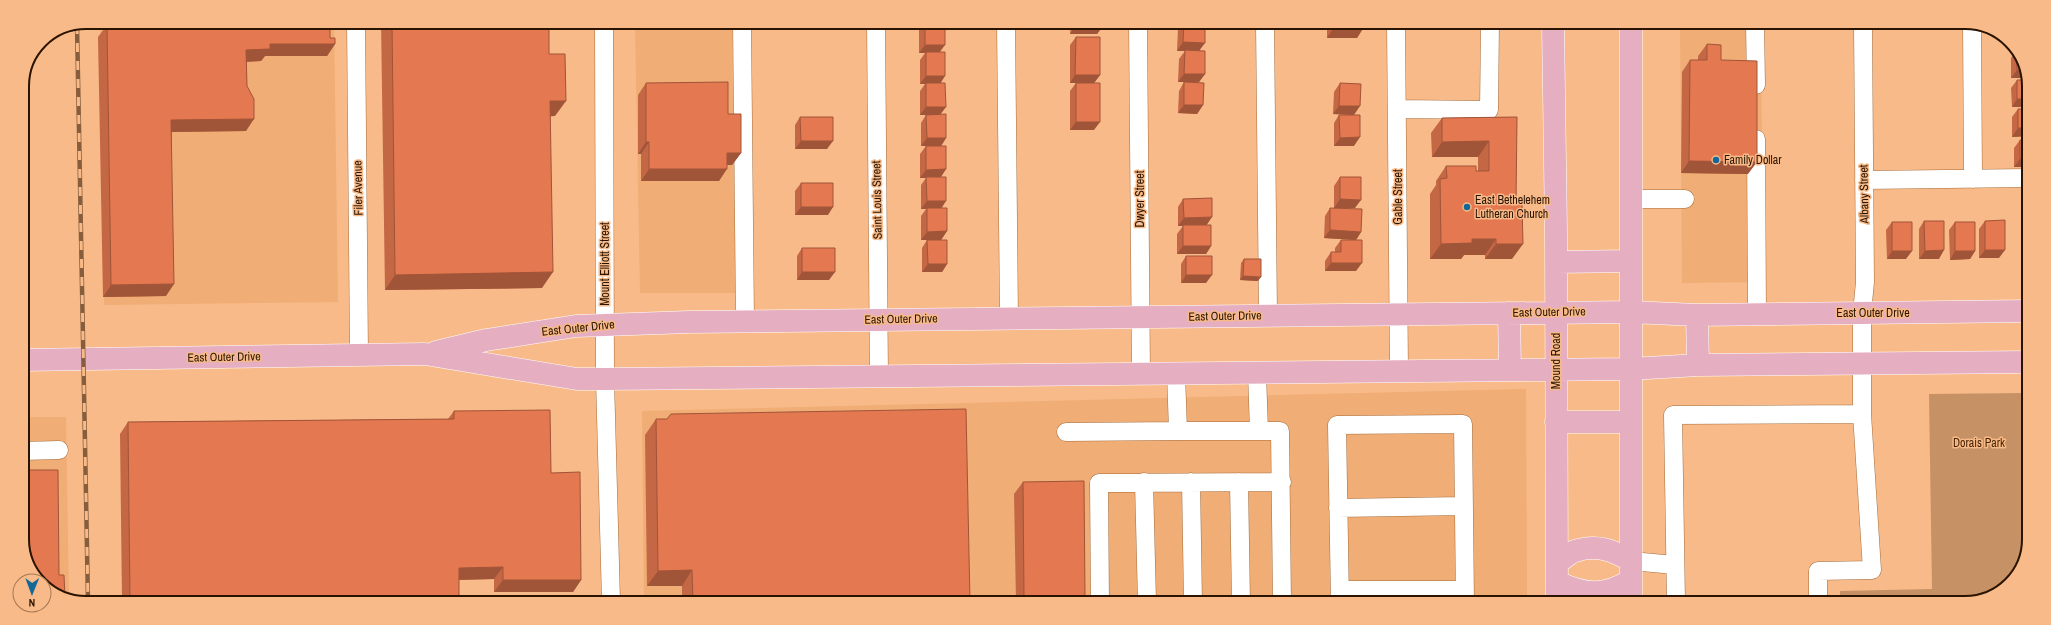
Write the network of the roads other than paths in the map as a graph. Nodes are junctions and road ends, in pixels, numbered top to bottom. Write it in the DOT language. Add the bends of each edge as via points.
graph roads {
  1 [pos="356,29"];
  2 [pos="604,29"];
  3 [pos="742,29"];
  4 [pos="876,29"];
  5 [pos="1006,29"];
  6 [pos="1138,29"];
  7 [pos="1265,29"];
  8 [pos="1396,29"];
  9 [pos="1490,29"];
  10 [pos="1553,29"];
  11 [pos="1631,29"];
  12 [pos="1755,29"];
  13 [pos="1863,29"];
  14 [pos="1972,29"];
  15 [pos="1397,109"];
  16 [pos="1973,178"];
  17 [pos="2022,178"];
  18 [pos="1864,180"];
  19 [pos="1632,199"];
  20 [pos="1685,199"];
  21 [pos="1631,261"];
  22 [pos="1556,262"];
  23 [pos="2022,311"];
  24 [pos="1556,312"];
  25 [pos="1631,312"];
  26 [pos="1509,313"];
  27 [pos="1862,313"];
  28 [pos="1399,314"];
  29 [pos="1756,314"];
  30 [pos="1697,315"];
  31 [pos="1268,316"];
  32 [pos="1140,317"];
  33 [pos="1009,318"];
  34 [pos="878,320"];
  35 [pos="744,321"];
  36 [pos="606,325"];
  37 [pos="359,354"];
  38 [pos="425,354"];
  39 [pos="29,360"];
  40 [pos="2022,362"];
  41 [pos="1863,364"];
  42 [pos="1698,365"];
  43 [pos="1630,369"];
  44 [pos="1510,370"];
  45 [pos="1556,370"];
  46 [pos="1399,371"];
  47 [pos="1257,373"];
  48 [pos="1141,374"];
  49 [pos="1176,374"];
  50 [pos="879,377"];
  51 [pos="606,379"];
  52 [pos="1862,414"];
  53 [pos="1556,422"];
  54 [pos="1631,422"];
  55 [pos="1178,431"];
  56 [pos="1259,431"];
  57 [pos="1066,432"];
  58 [pos="60,450"];
  59 [pos="29,451"];
  60 [pos="1144,482"];
  61 [pos="1191,482"];
  62 [pos="1239,482"];
  63 [pos="1282,482"];
  64 [pos="1464,506"];
  65 [pos="1338,508"];
  66 [pos="1675,566"];
  67 [pos="1631,570"];
  68 [pos="1557,582"];
  69 [pos="611,596"];
  70 [pos="1100,596"];
  71 [pos="1146,596"];
  72 [pos="1194,596"];
  73 [pos="1241,596"];
  74 [pos="1282,596"];
  75 [pos="1340,596"];
  76 [pos="1464,596"];
  77 [pos="1631,596"];
  78 [pos="1676,596"];
  79 [pos="1818,596"];
  1 -- 37 [label="street, Filer Avenue"];
  2 -- 36 [label="street, Mount Elliott Street"];
  3 -- 35 [label="street"];
  4 -- 34 [label="street, Saint Louis Street"];
  5 -- 33 [label="street"];
  6 -- 32 [label="street, Dwyer Street"];
  7 -- 31 [label="street"];
  8 -- 15 [label="street, Gable Street"];
  9 -- 15 [label="street" via="1489,110"];
  10 -- 22 [label="main road, Mound Road"];
  11 -- 19 [label="main road"];
  12 -- 29 [label="street" via="1756,113 1752,200"];
  13 -- 18 [label="street, Albany Street"];
  14 -- 16 [label="street"];
  15 -- 28 [label="street, Gable Street"];
  16 -- 17 [label="street"];
  16 -- 18 [label="street"];
  18 -- 27 [label="street, Albany Street" via="1865,284"];
  19 -- 20 [label="street"];
  19 -- 21 [label="main road"];
  21 -- 22 [label="main road"];
  21 -- 25 [label="main road"];
  22 -- 24 [label="main road, Mound Road"];
  23 -- 27 [label="main road, East Outer Drive"];
  24 -- 25 [label="main road, East Outer Drive"];
  24 -- 26 [label="main road, East Outer Drive"];
  24 -- 45 [label="main road, Mound Road"];
  25 -- 30 [label="main road, East Outer Drive"];
  25 -- 43 [label="main road"];
  26 -- 28 [label="main road, East Outer Drive"];
  26 -- 44 [label="main road"];
  27 -- 29 [label="main road, East Outer Drive"];
  27 -- 41 [label="street, Albany Street"];
  28 -- 31 [label="main road, East Outer Drive"];
  28 -- 46 [label="street, Gable Street"];
  29 -- 30 [label="main road, East Outer Drive"];
  30 -- 42 [label="main road"];
  31 -- 32 [label="main road, East Outer Drive"];
  32 -- 33 [label="main road, East Outer Drive"];
  32 -- 48 [label="street, Dwyer Street"];
  33 -- 34 [label="main road, East Outer Drive"];
  34 -- 35 [label="main road, East Outer Drive"];
  34 -- 50 [label="street, Saint Louis Street"];
  35 -- 36 [label="main road, East Outer Drive"];
  36 -- 38 [label="main road, East Outer Drive" via="576,326 486,340"];
  36 -- 51 [label="street, Mount Elliott Street"];
  37 -- 38 [label="main road, East Outer Drive"];
  37 -- 39 [label="main road, East Outer Drive"];
  38 -- 51 [label="main road, East Outer Drive" via="577,379"];
  40 -- 41 [label="main road, East Outer Drive"];
  41 -- 42 [label="main road, East Outer Drive"];
  41 -- 52 [label="street, Albany Street"];
  42 -- 43 [label="main road, East Outer Drive"];
  43 -- 45 [label="main road, East Outer Drive"];
  43 -- 54 [label="main road"];
  44 -- 45 [label="main road, East Outer Drive"];
  44 -- 46 [label="main road, East Outer Drive"];
  45 -- 53 [label="main road, Mound Road"];
  46 -- 47 [label="main road, East Outer Drive"];
  47 -- 49 [label="main road, East Outer Drive"];
  47 -- 56 [label="street"];
  48 -- 49 [label="main road, East Outer Drive"];
  48 -- 50 [label="main road, East Outer Drive"];
  49 -- 55 [label="street"];
  50 -- 51 [label="main road, East Outer Drive"];
  51 -- 69 [label="street, Mount Elliott Street"];
  52 -- 66 [label="street" via="1673,415"];
  52 -- 79 [label="street, Albany Street" via="1872,570 1818,570"];
  53 -- 54 [label="main road"];
  53 -- 68 [label="main road, Mound Road"];
  54 -- 67 [label="main road"];
  55 -- 56 [label="street"];
  55 -- 57 [label="street"];
  56 -- 63 [label="street" via="1280,431"];
  58 -- 59 [label="street"];
  60 -- 61 [label="street"];
  60 -- 70 [label="street" via="1098,483"];
  60 -- 71 [label="street"];
  61 -- 62 [label="street"];
  61 -- 72 [label="street"];
  62 -- 63 [label="street"];
  62 -- 73 [label="street"];
  63 -- 74 [label="street"];
  64 -- 65 [label="street"];
  64 -- 65 [label="street" via="1463,424 1337,425"];
  64 -- 76 [label="street"];
  65 -- 75 [label="street"];
  66 -- 67 [label="street"];
  66 -- 78 [label="street"];
  67 -- 68 [label="main road" via="1620,588 1607,592 1582,592"];
  67 -- 68 [label="main road" via="1614,550 1595,548 1575,551"];
  67 -- 77 [label="main road"];
  75 -- 76 [label="street"];
}
